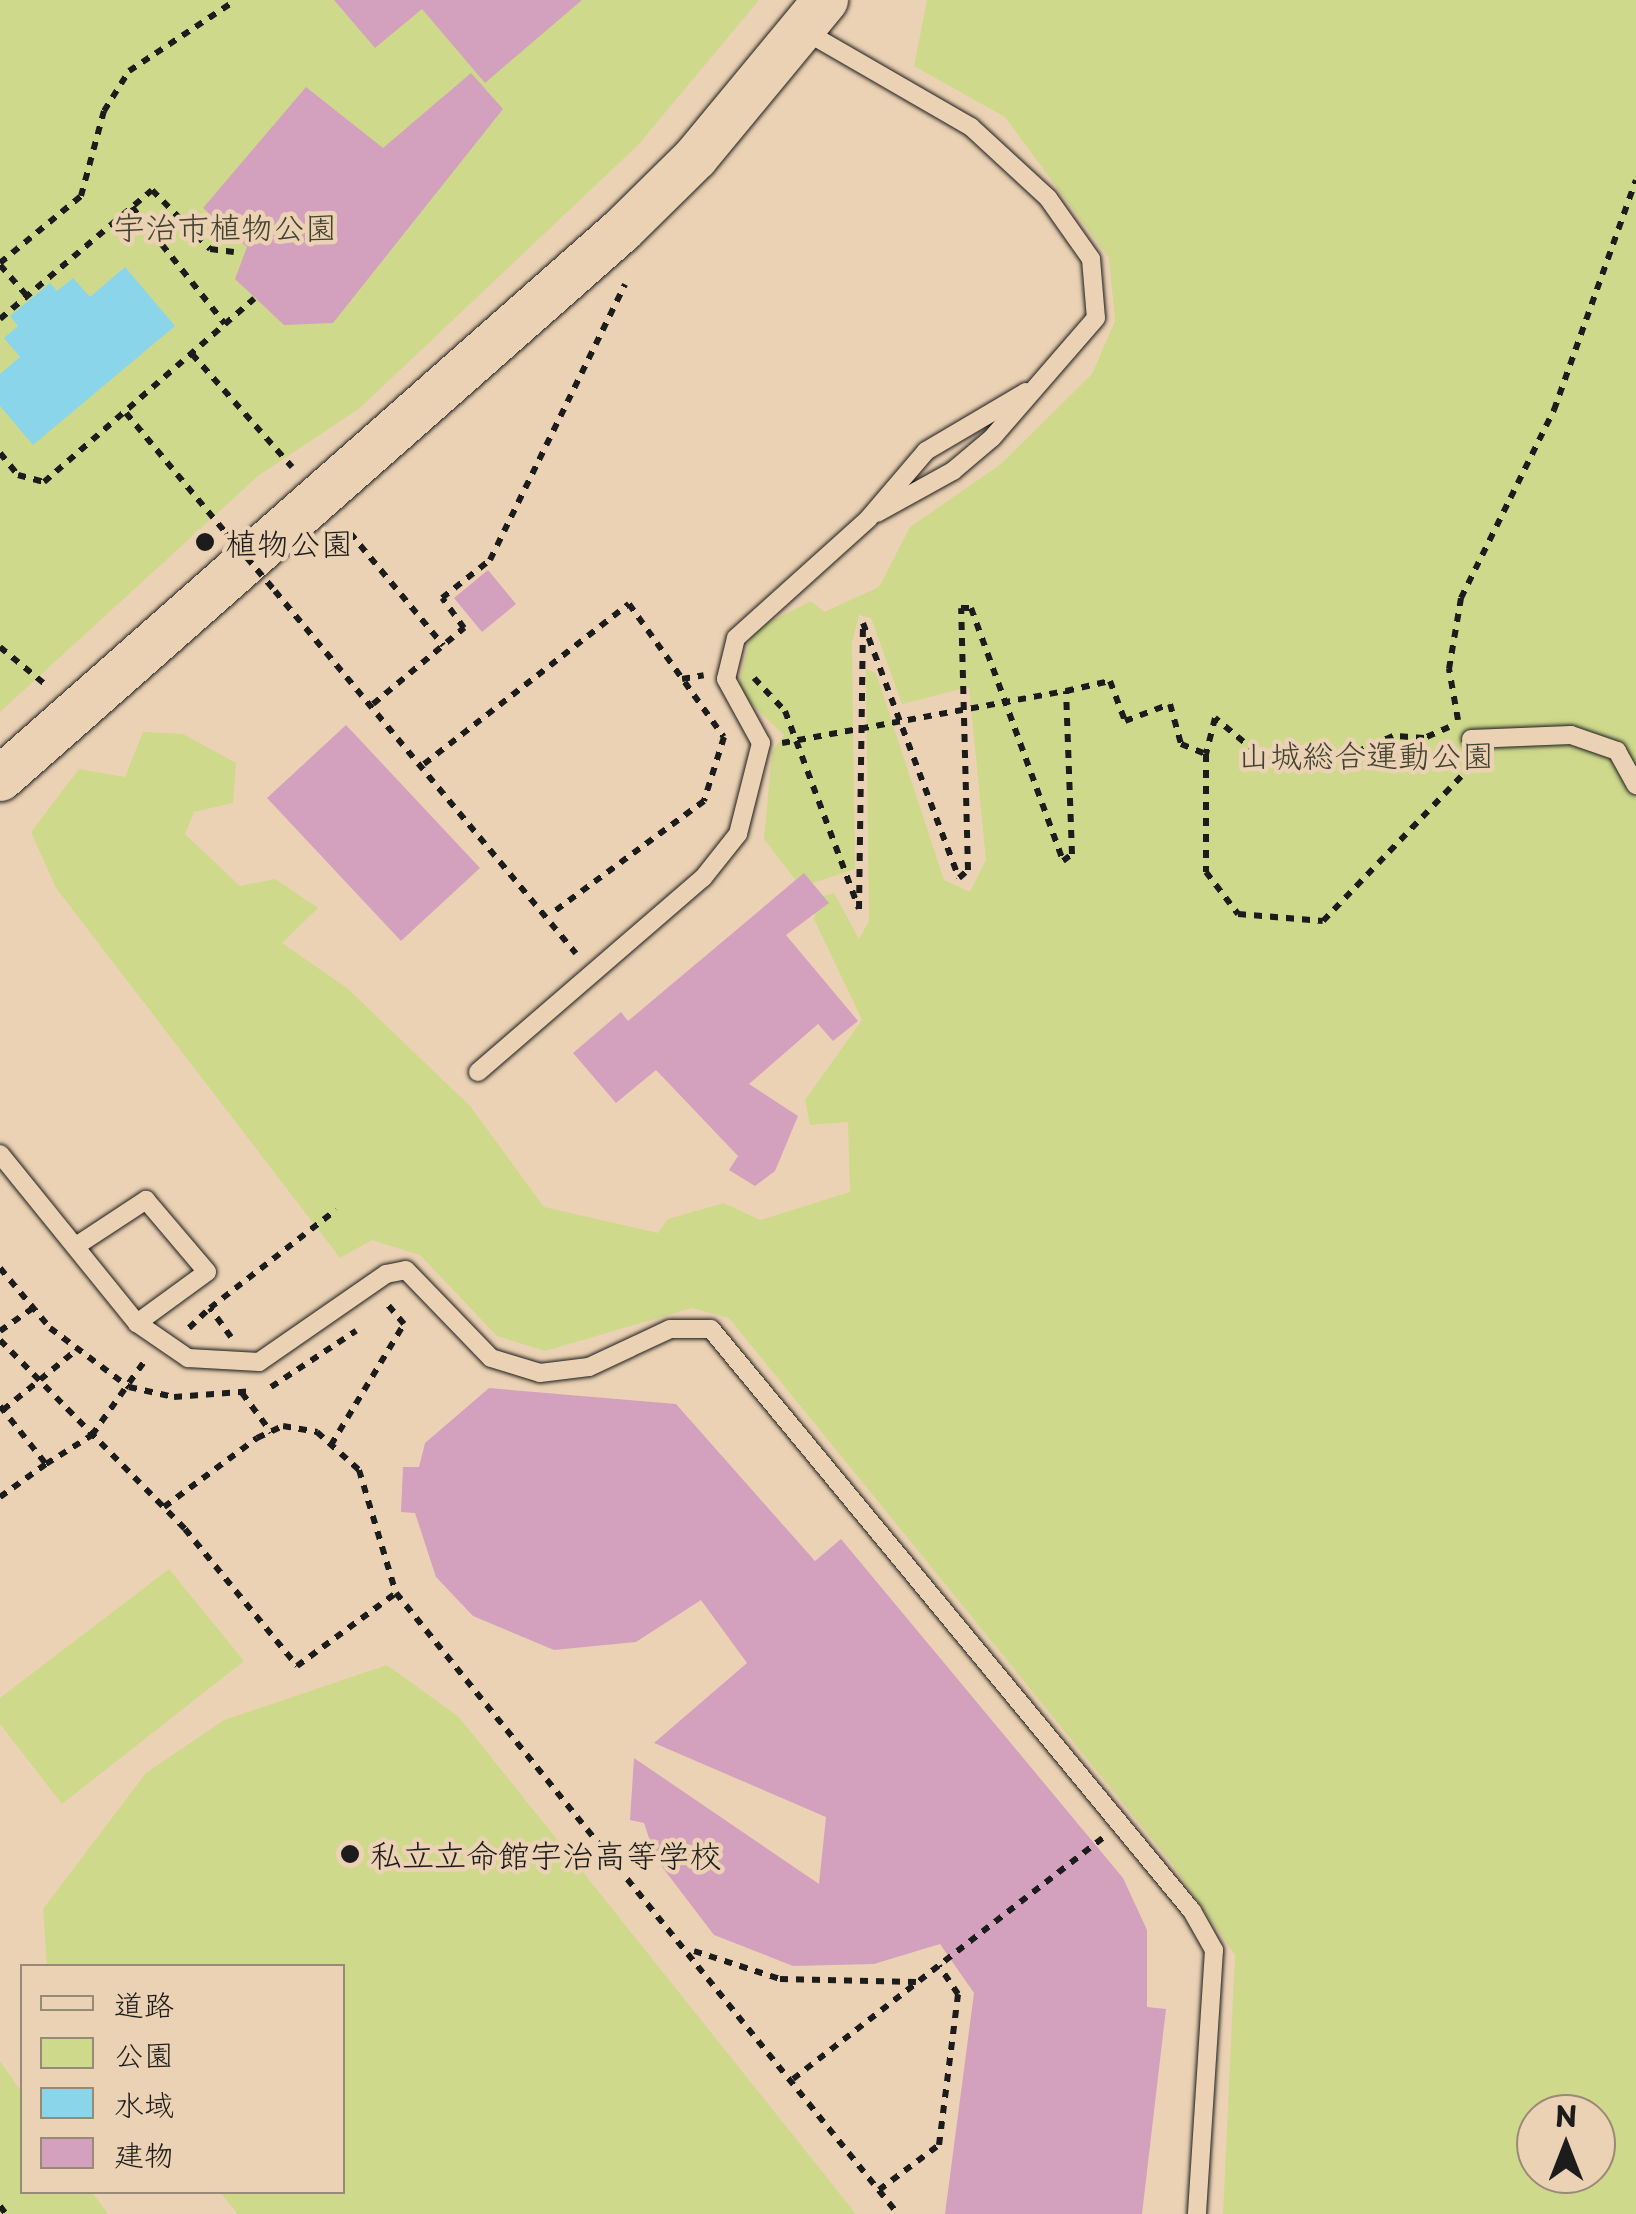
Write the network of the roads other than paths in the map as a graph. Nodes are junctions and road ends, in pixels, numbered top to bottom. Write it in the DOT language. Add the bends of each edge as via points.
graph roads {
  1 [pos="814,15"];
  2 [pos="1026,392"];
  3 [pos="868,518"];
  4 [pos="1470,740"];
  5 [pos="0,778"];
  6 [pos="1636,785"];
  7 [pos="478,1072"];
  8 [pos="0,1154"];
  9 [pos="76,1246"];
  10 [pos="138,1322"];
  11 [pos="1198,2214"];
  1 -- 2 [label="lane" via="972,127 1048,198 1091,260 1096,318"];
  1 -- 5 [label="street" via="621,230"];
  2 -- 3 [label="lane" via="926,451"];
  2 -- 3 [label="lane" via="953,472"];
  3 -- 7 [label="lane" via="736,638 731,701 761,743 738,834 703,878"];
  4 -- 6 [label="lane" via="1571,735 1617,752"];
  8 -- 9 [label="lane"];
  9 -- 10 [label="lane"];
  9 -- 10 [label="lane" via="146,1200 207,1272"];
  10 -- 11 [label="lane" via="188,1358 259,1362 386,1274 406,1270 491,1358 540,1372 589,1366 670,1329 711,1329 1116,1828 1192,1911 1214,1950"];
}
